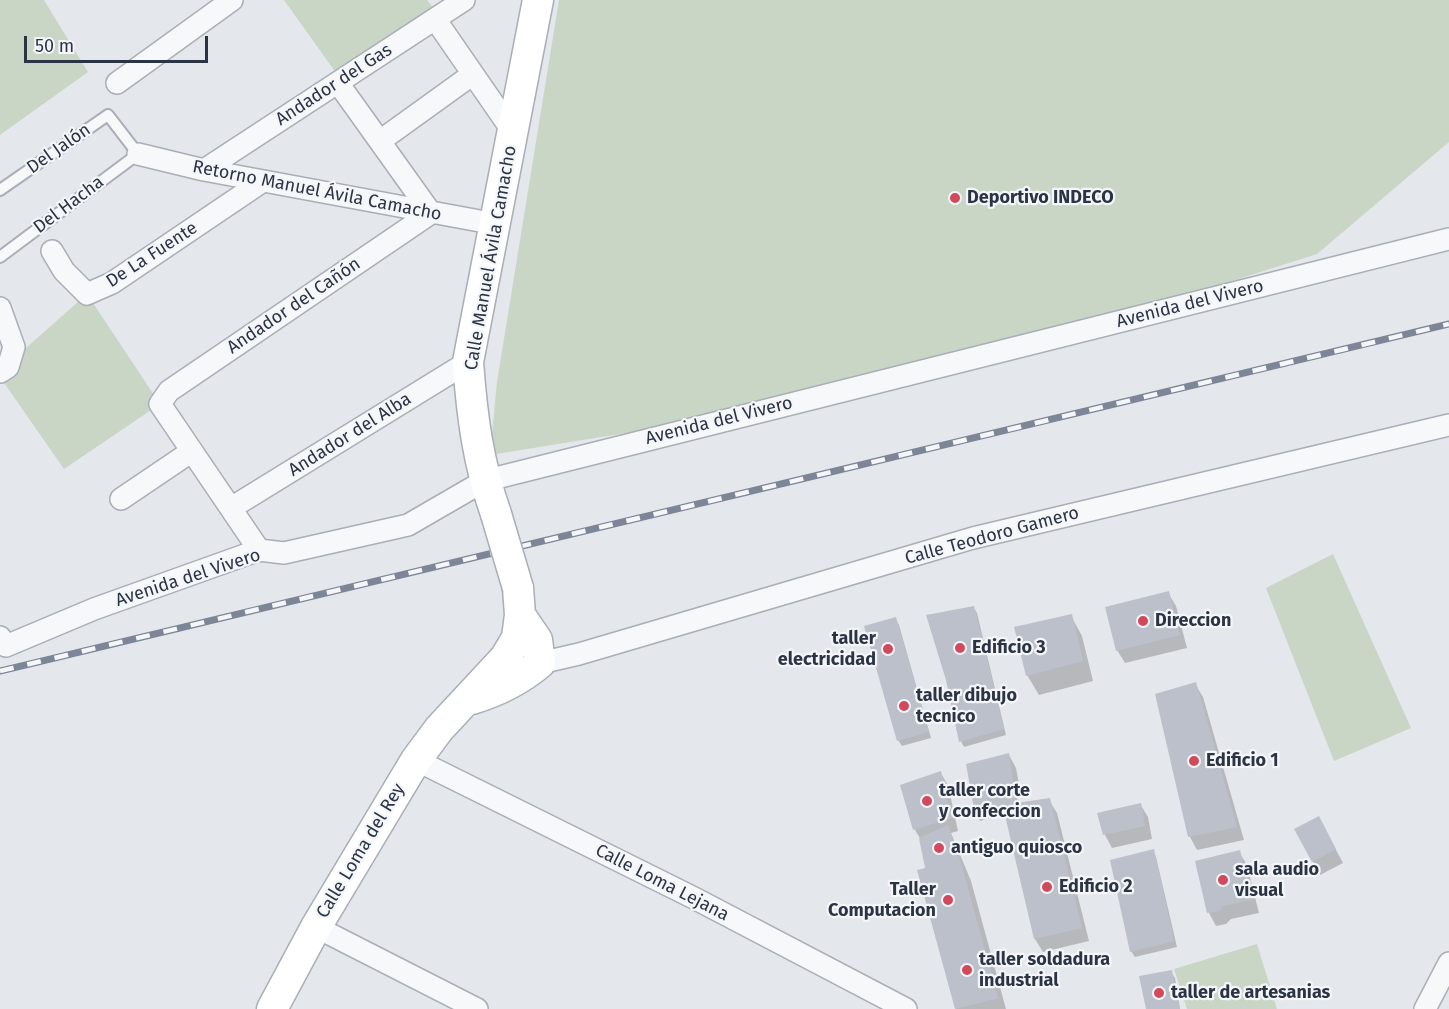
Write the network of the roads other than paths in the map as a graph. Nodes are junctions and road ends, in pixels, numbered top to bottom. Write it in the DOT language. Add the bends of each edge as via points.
graph roads {
  1 [pos="232,0"];
  2 [pos="464,0"];
  3 [pos="538,0"];
  4 [pos="435,19"];
  5 [pos="473,75"];
  6 [pos="117,83"];
  7 [pos="338,83"];
  8 [pos="513,132"];
  9 [pos="380,141"];
  10 [pos="138,154"];
  11 [pos="204,170"];
  12 [pos="263,181"];
  13 [pos="0,190"];
  14 [pos="431,213"];
  15 [pos="496,224"];
  16 [pos="1449,239"];
  17 [pos="52,251"];
  18 [pos="0,256"];
  19 [pos="0,308"];
  20 [pos="468,362"];
  21 [pos="0,372"];
  22 [pos="1449,425"];
  23 [pos="192,451"];
  24 [pos="484,481"];
  25 [pos="121,499"];
  26 [pos="231,508"];
  27 [pos="496,514"];
  28 [pos="260,550"];
  29 [pos="519,602"];
  30 [pos="3,641"];
  31 [pos="540,663"];
  32 [pos="464,702"];
  33 [pos="416,760"];
  34 [pos="316,927"];
  35 [pos="1449,963"];
  36 [pos="272,1009"];
  37 [pos="477,1009"];
  38 [pos="906,1009"];
  39 [pos="1425,1009"];
  1 -- 6 [label="street"];
  2 -- 4 [label="street, Andador del Gas"];
  3 -- 8 [label="street, Calle Manuel Ávila Camacho"];
  4 -- 5 [label="street"];
  4 -- 7 [label="street, Andador del Gas"];
  5 -- 8 [label="street"];
  5 -- 9 [label="street"];
  7 -- 9 [label="street"];
  7 -- 11 [label="street, Andador del Gas"];
  8 -- 15 [label="street, Calle Manuel Ávila Camacho"];
  9 -- 14 [label="street"];
  10 -- 11 [label="street, Retorno Manuel Ávila Camacho"];
  10 -- 13 [label="lane, Del Jalón" via="108,115"];
  10 -- 18 [label="lane, Del Hacha"];
  11 -- 12 [label="street, Retorno Manuel Ávila Camacho"];
  12 -- 14 [label="street, Retorno Manuel Ávila Camacho"];
  12 -- 17 [label="street, De La Fuente" via="112,283 87,294 64,271"];
  14 -- 15 [label="street, Retorno Manuel Ávila Camacho"];
  14 -- 23 [label="street, Andador del Cañón" via="170,391 160,404"];
  15 -- 20 [label="street, Calle Manuel Ávila Camacho"];
  16 -- 24 [label="street, Avenida del Vivero"];
  19 -- 21 [label="street" via="14,347 8,367"];
  20 -- 24 [label="street, Calle Manuel Ávila Camacho" via="471,412"];
  20 -- 26 [label="street, Andador del Alba"];
  22 -- 31 [label="street, Calle Teodoro Gamero" via="973,538"];
  23 -- 25 [label="street"];
  23 -- 26 [label="street"];
  24 -- 27 [label="street, Calle Manuel Ávila Camacho"];
  24 -- 28 [label="street, Avenida del Vivero" via="408,525 284,554"];
  26 -- 28 [label="street"];
  27 -- 29 [label="street, Calle Loma del Rey, bridge"];
  28 -- 30 [label="street, Avenida del Vivero"];
  29 -- 31 [label="street, Calle Loma del Rey" via="537,640"];
  29 -- 32 [label="street, Calle Loma del Rey" via="517,638 506,658"];
  31 -- 32 [label="street, Calle Loma del Rey" via="493,693"];
  32 -- 33 [label="street, Calle Loma del Rey"];
  33 -- 34 [label="street, Calle Loma del Rey"];
  33 -- 38 [label="street, Calle Loma Lejana"];
  34 -- 36 [label="street, Calle Loma del Rey"];
  34 -- 37 [label="street"];
  35 -- 39 [label="street"];
}
